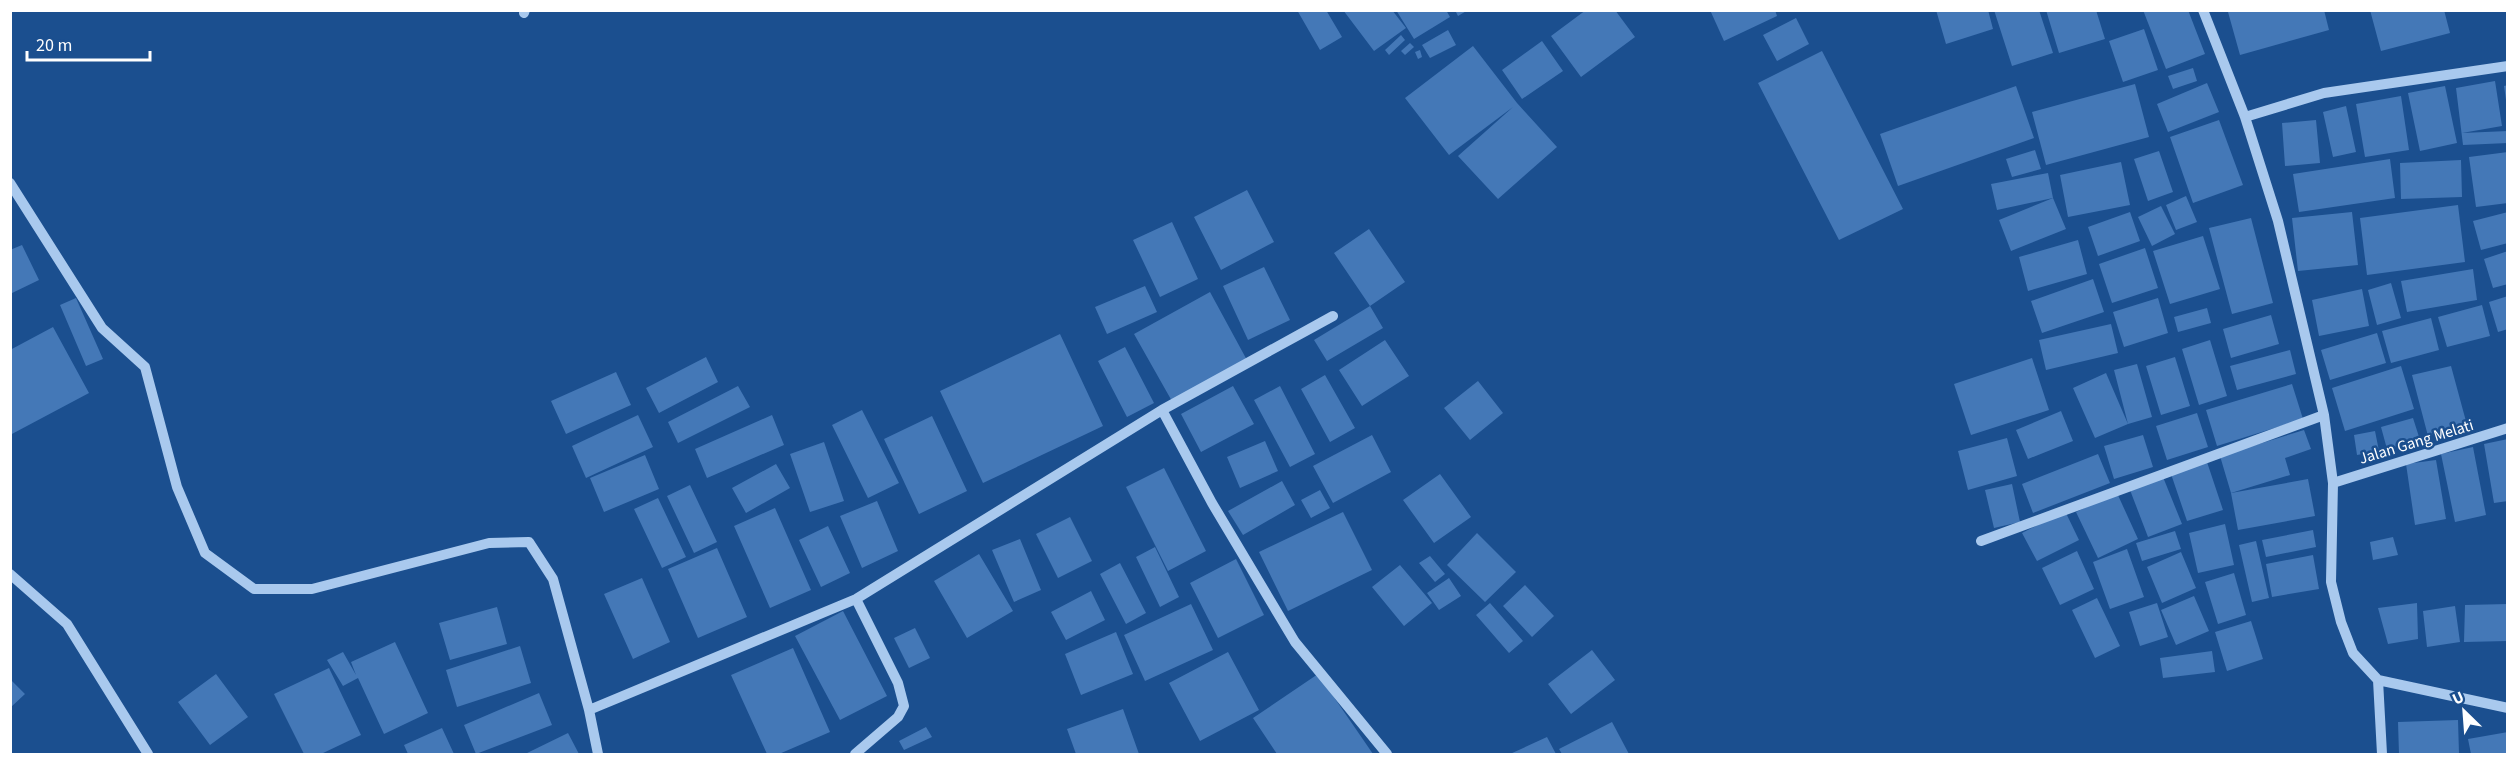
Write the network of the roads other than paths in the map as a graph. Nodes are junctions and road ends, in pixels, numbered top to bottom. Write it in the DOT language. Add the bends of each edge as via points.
graph roads {
  1 [pos="2203,10"];
  2 [pos="2508,66"];
  3 [pos="2245,117"];
  4 [pos="10,183"];
  5 [pos="1333,316"];
  6 [pos="1162,410"];
  7 [pos="2324,415"];
  8 [pos="2508,429"];
  9 [pos="2333,483"];
  10 [pos="1981,541"];
  11 [pos="10,574"];
  12 [pos="856,599"];
  13 [pos="2378,680"];
  14 [pos="2508,708"];
  15 [pos="589,710"];
  16 [pos="148,754"];
  17 [pos="598,754"];
  18 [pos="855,754"];
  19 [pos="1387,754"];
  20 [pos="2382,754"];
  1 -- 3 [label="street"];
  2 -- 3 [label="street" via="2324,93"];
  3 -- 7 [label="street" via="2278,221"];
  4 -- 15 [label="street" via="102,328 145,367 177,487 205,553 254,588 312,589 489,543 529,542 553,579"];
  5 -- 6 [label="street"];
  6 -- 12 [label="street"];
  6 -- 19 [label="street" via="1295,642"];
  7 -- 9 [label="street"];
  7 -- 10 [label="street"];
  8 -- 9 [label="street, Jalan Gang Melati"];
  9 -- 13 [label="street" via="2331,582 2353,653"];
  11 -- 16 [label="street" via="67,624"];
  12 -- 15 [label="street"];
  12 -- 18 [label="street" via="898,683 904,706 898,717"];
  13 -- 14 [label="street"];
  13 -- 20 [label="street"];
  15 -- 17 [label="street"];
}
